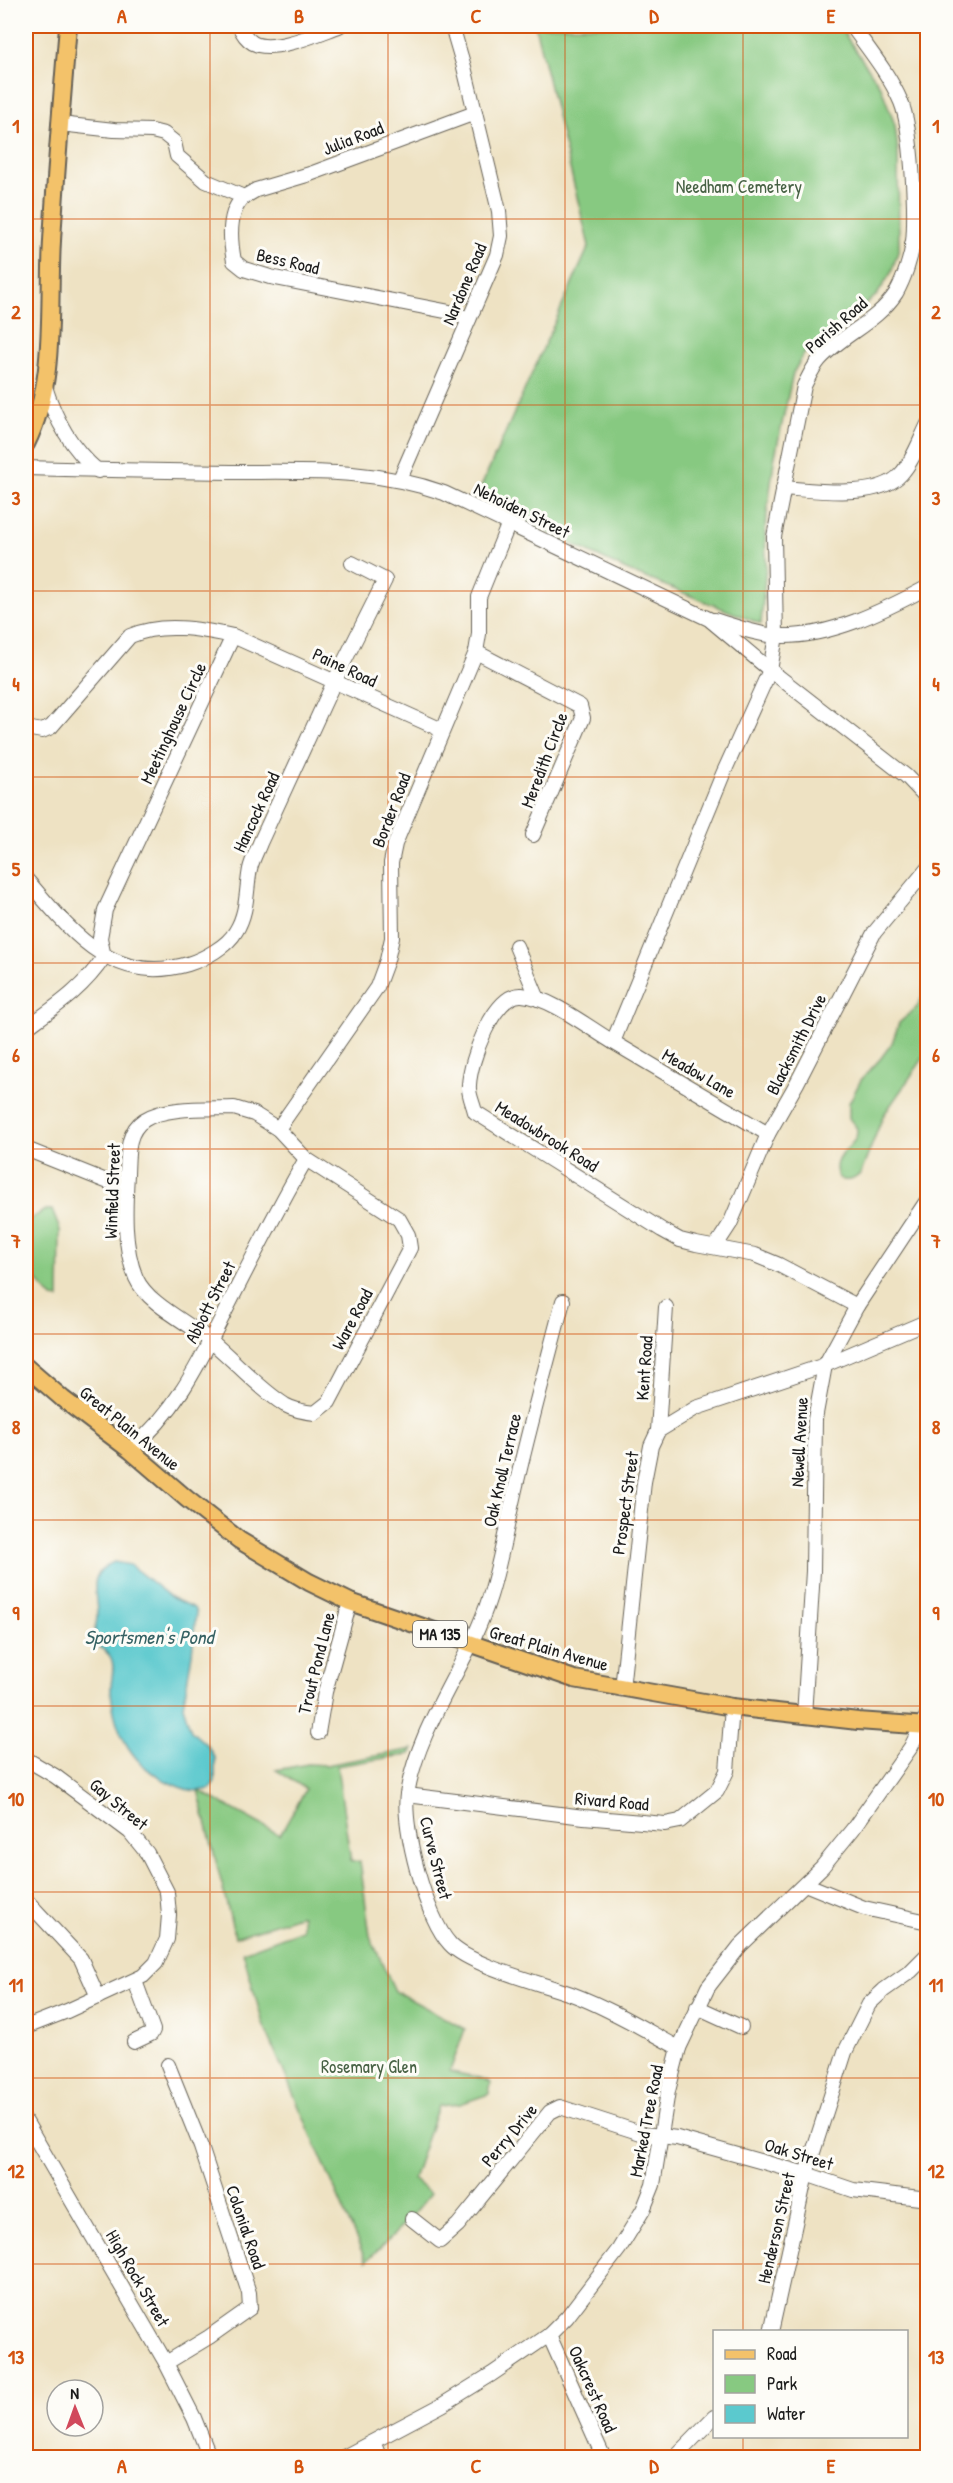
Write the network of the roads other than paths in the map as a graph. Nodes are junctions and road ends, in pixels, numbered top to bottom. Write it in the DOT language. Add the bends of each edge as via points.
graph roads {
  1 [pos="68,26"];
  2 [pos="239,26"];
  3 [pos="339,26"];
  4 [pos="452,26"];
  5 [pos="852,26"];
  6 [pos="475,113"];
  7 [pos="60,124"];
  8 [pos="244,197"];
  9 [pos="912,244"];
  10 [pos="927,244"];
  11 [pos="469,319"];
  12 [pos="45,387"];
  13 [pos="927,424"];
  14 [pos="26,444"];
  15 [pos="26,468"];
  16 [pos="98,471"];
  17 [pos="400,479"];
  18 [pos="783,488"];
  19 [pos="508,524"];
  20 [pos="352,563"];
  21 [pos="927,587"];
  22 [pos="709,619"];
  23 [pos="233,636"];
  24 [pos="776,636"];
  25 [pos="476,652"];
  26 [pos="770,670"];
  27 [pos="334,682"];
  28 [pos="26,728"];
  29 [pos="442,730"];
  30 [pos="927,799"];
  31 [pos="533,835"];
  32 [pos="927,868"];
  33 [pos="26,879"];
  34 [pos="516,946"];
  35 [pos="104,957"];
  36 [pos="538,999"];
  37 [pos="26,1028"];
  38 [pos="613,1042"];
  39 [pos="278,1129"];
  40 [pos="768,1134"];
  41 [pos="26,1149"];
  42 [pos="306,1159"];
  43 [pos="126,1184"];
  44 [pos="927,1199"];
  45 [pos="715,1248"];
  46 [pos="563,1301"];
  47 [pos="857,1306"];
  48 [pos="666,1307"];
  49 [pos="927,1321"];
  50 [pos="210,1341"];
  51 [pos="825,1365"];
  52 [pos="26,1367"];
  53 [pos="658,1431"];
  54 [pos="130,1450"];
  55 [pos="350,1602"];
  56 [pos="470,1645"];
  57 [pos="622,1689"];
  58 [pos="732,1707"];
  59 [pos="804,1716"];
  60 [pos="926,1721"];
  61 [pos="318,1733"];
  62 [pos="26,1759"];
  63 [pos="407,1795"];
  64 [pos="805,1884"];
  65 [pos="26,1900"];
  66 [pos="927,1922"];
  67 [pos="927,1954"];
  68 [pos="135,1981"];
  69 [pos="98,1997"];
  70 [pos="698,2007"];
  71 [pos="741,2026"];
  72 [pos="26,2027"];
  73 [pos="134,2042"];
  74 [pos="679,2048"];
  75 [pos="168,2065"];
  76 [pos="26,2122"];
  77 [pos="662,2135"];
  78 [pos="29,2137"];
  79 [pos="806,2174"];
  80 [pos="927,2199"];
  81 [pos="412,2219"];
  82 [pos="772,2330"];
  83 [pos="549,2336"];
  84 [pos="166,2363"];
  85 [pos="713,2418"];
  86 [pos="373,2442"];
  87 [pos="210,2457"];
  88 [pos="342,2457"];
  89 [pos="380,2457"];
  90 [pos="604,2457"];
  91 [pos="674,2457"];
  1 -- 7 [label="main road"];
  2 -- 3 [label="street" via="256,45 273,46"];
  4 -- 6 [label="street, Nardone Road"];
  5 -- 9 [label="street, Parish Road" via="886,73 903,108 910,157"];
  6 -- 8 [label="street, Julia Road"];
  6 -- 11 [label="street, Nardone Road" via="499,211 501,236 497,255"];
  7 -- 8 [label="street" via="164,134 174,142 177,156 206,181"];
  7 -- 12 [label="main road"];
  8 -- 11 [label="street, Bess Road" via="232,220 231,244 234,261 244,269"];
  9 -- 10 [label="street"];
  9 -- 18 [label="street, Parish Road" via="896,293 880,312 813,367 804,386"];
  11 -- 17 [label="street, Nardone Road"];
  12 -- 14 [label="main road"];
  12 -- 16 [label="street" via="62,429"];
  13 -- 18 [label="street" via="908,465 891,482 877,488 838,491"];
  15 -- 16 [label="street, Nehoiden Street"];
  16 -- 17 [label="street, Nehoiden Street" via="305,471"];
  17 -- 19 [label="street, Nehoiden Street" via="444,493"];
  18 -- 24 [label="street, Parish Road" via="773,545"];
  19 -- 22 [label="street, Nehoiden Street"];
  19 -- 25 [label="street, Border Road" via="478,597"];
  20 -- 27 [label="street, Hancock Road" via="384,580"];
  21 -- 24 [label="street" via="816,633"];
  22 -- 24 [label="street"];
  22 -- 26 [label="street, Nehoiden Street"];
  23 -- 27 [label="street, Paine Road"];
  23 -- 28 [label="street" via="189,629 145,629 130,636 51,727 42,731"];
  23 -- 35 [label="street, Meetinghouse Circle" via="105,910 100,938"];
  24 -- 26 [label="street, Parish Road"];
  25 -- 29 [label="street, Border Road"];
  25 -- 31 [label="street, Meredith Circle" via="580,706 583,718"];
  26 -- 30 [label="street, Nehoiden Street" via="906,776"];
  26 -- 38 [label="street"];
  27 -- 29 [label="street, Paine Road"];
  27 -- 35 [label="street, Hancock Road" via="251,867 244,914 236,933 199,960 170,969 146,970"];
  29 -- 39 [label="street, Border Road" via="393,853 392,938 377,987"];
  32 -- 40 [label="street, Blacksmith Drive" via="874,933"];
  33 -- 35 [label="street" via="66,926"];
  34 -- 36 [label="street"];
  35 -- 37 [label="street" via="91,976"];
  36 -- 38 [label="street"];
  36 -- 45 [label="street, Meadowbrook Road" via="512,997 493,1014 470,1077 468,1089 475,1112 662,1230 680,1240"];
  38 -- 40 [label="street, Meadow Lane"];
  39 -- 42 [label="street, Winfield Street"];
  39 -- 43 [label="street, Winfield Street" via="254,1114 234,1108 176,1110 145,1119 135,1128 129,1142"];
  40 -- 45 [label="street, Blacksmith Drive" via="730,1224"];
  41 -- 43 [label="street" via="106,1181"];
  42 -- 50 [label="street, Abbott Street"];
  42 -- 50 [label="street, Ware Road" via="399,1219 408,1235 410,1248 345,1372 329,1402 315,1413 303,1411 275,1398"];
  43 -- 50 [label="street, Winfield Street" via="127,1248 137,1280 150,1296"];
  44 -- 47 [label="street, Newell Avenue"];
  45 -- 47 [label="street, Meadowbrook Road" via="755,1255"];
  46 -- 56 [label="street, Oak Knoll Terrace" via="490,1597"];
  47 -- 51 [label="street, Newell Avenue"];
  48 -- 53 [label="street, Kent Road"];
  49 -- 51 [label="street, Prospect Street"];
  50 -- 54 [label="street, Abbott Street" via="195,1373 173,1405"];
  51 -- 53 [label="street, Prospect Street" via="696,1408"];
  51 -- 59 [label="street, Newell Avenue" via="815,1419 813,1571"];
  52 -- 54 [label="main road, Great Plain Avenue / MA 135"];
  53 -- 57 [label="street, Prospect Street" via="644,1482"];
  54 -- 55 [label="main road, Great Plain Avenue / MA 135" via="239,1540"];
  55 -- 56 [label="main road, Great Plain Avenue / MA 135"];
  55 -- 61 [label="street, Trout Pond Lane"];
  56 -- 57 [label="main road, Great Plain Avenue / MA 135" via="574,1679"];
  56 -- 63 [label="street, Curve Street" via="415,1758"];
  57 -- 58 [label="main road, Great Plain Avenue / MA 135"];
  58 -- 59 [label="main road, Great Plain Avenue / MA 135"];
  58 -- 63 [label="street, Rivard Road" via="727,1771 717,1791 680,1821 665,1824 584,1817"];
  59 -- 60 [label="main road, Great Plain Avenue / MA 135"];
  60 -- 64 [label="street, Marked Tree Road" via="859,1820"];
  62 -- 68 [label="street, Gay Street" via="130,1832 147,1853 167,1892 167,1939 156,1963"];
  63 -- 74 [label="street, Curve Street" via="406,1814 416,1864 429,1907 450,1944 470,1959 576,1996"];
  64 -- 66 [label="street" via="864,1908"];
  64 -- 70 [label="street, Marked Tree Road" via="727,1959"];
  65 -- 69 [label="street" via="81,1959"];
  67 -- 79 [label="street, Henderson Street" via="869,2004 845,2052"];
  68 -- 69 [label="street, Gay Street"];
  68 -- 73 [label="street" via="153,2030"];
  69 -- 72 [label="street, Gay Street"];
  70 -- 71 [label="street"];
  70 -- 74 [label="street, Marked Tree Road"];
  74 -- 77 [label="street, Marked Tree Road"];
  75 -- 84 [label="street, Colonial Road" via="201,2147 249,2293 250,2308"];
  76 -- 78 [label="street, High Rock Street"];
  77 -- 79 [label="street, Oak Street"];
  77 -- 81 [label="street, Perry Drive" via="651,2136 614,2126 560,2107 550,2112 444,2239 440,2241"];
  77 -- 83 [label="street, Marked Tree Road" via="643,2210 596,2282"];
  78 -- 84 [label="street, High Rock Street"];
  79 -- 80 [label="street, Oak Street" via="853,2190"];
  79 -- 82 [label="street, Henderson Street"];
  83 -- 86 [label="street, Marked Tree Road" via="442,2404"];
  83 -- 90 [label="street, Oakcrest Road"];
  84 -- 87 [label="street, High Rock Street"];
  85 -- 91 [label="street"];
  86 -- 88 [label="street, Marked Tree Road"];
  86 -- 89 [label="street"];
}
